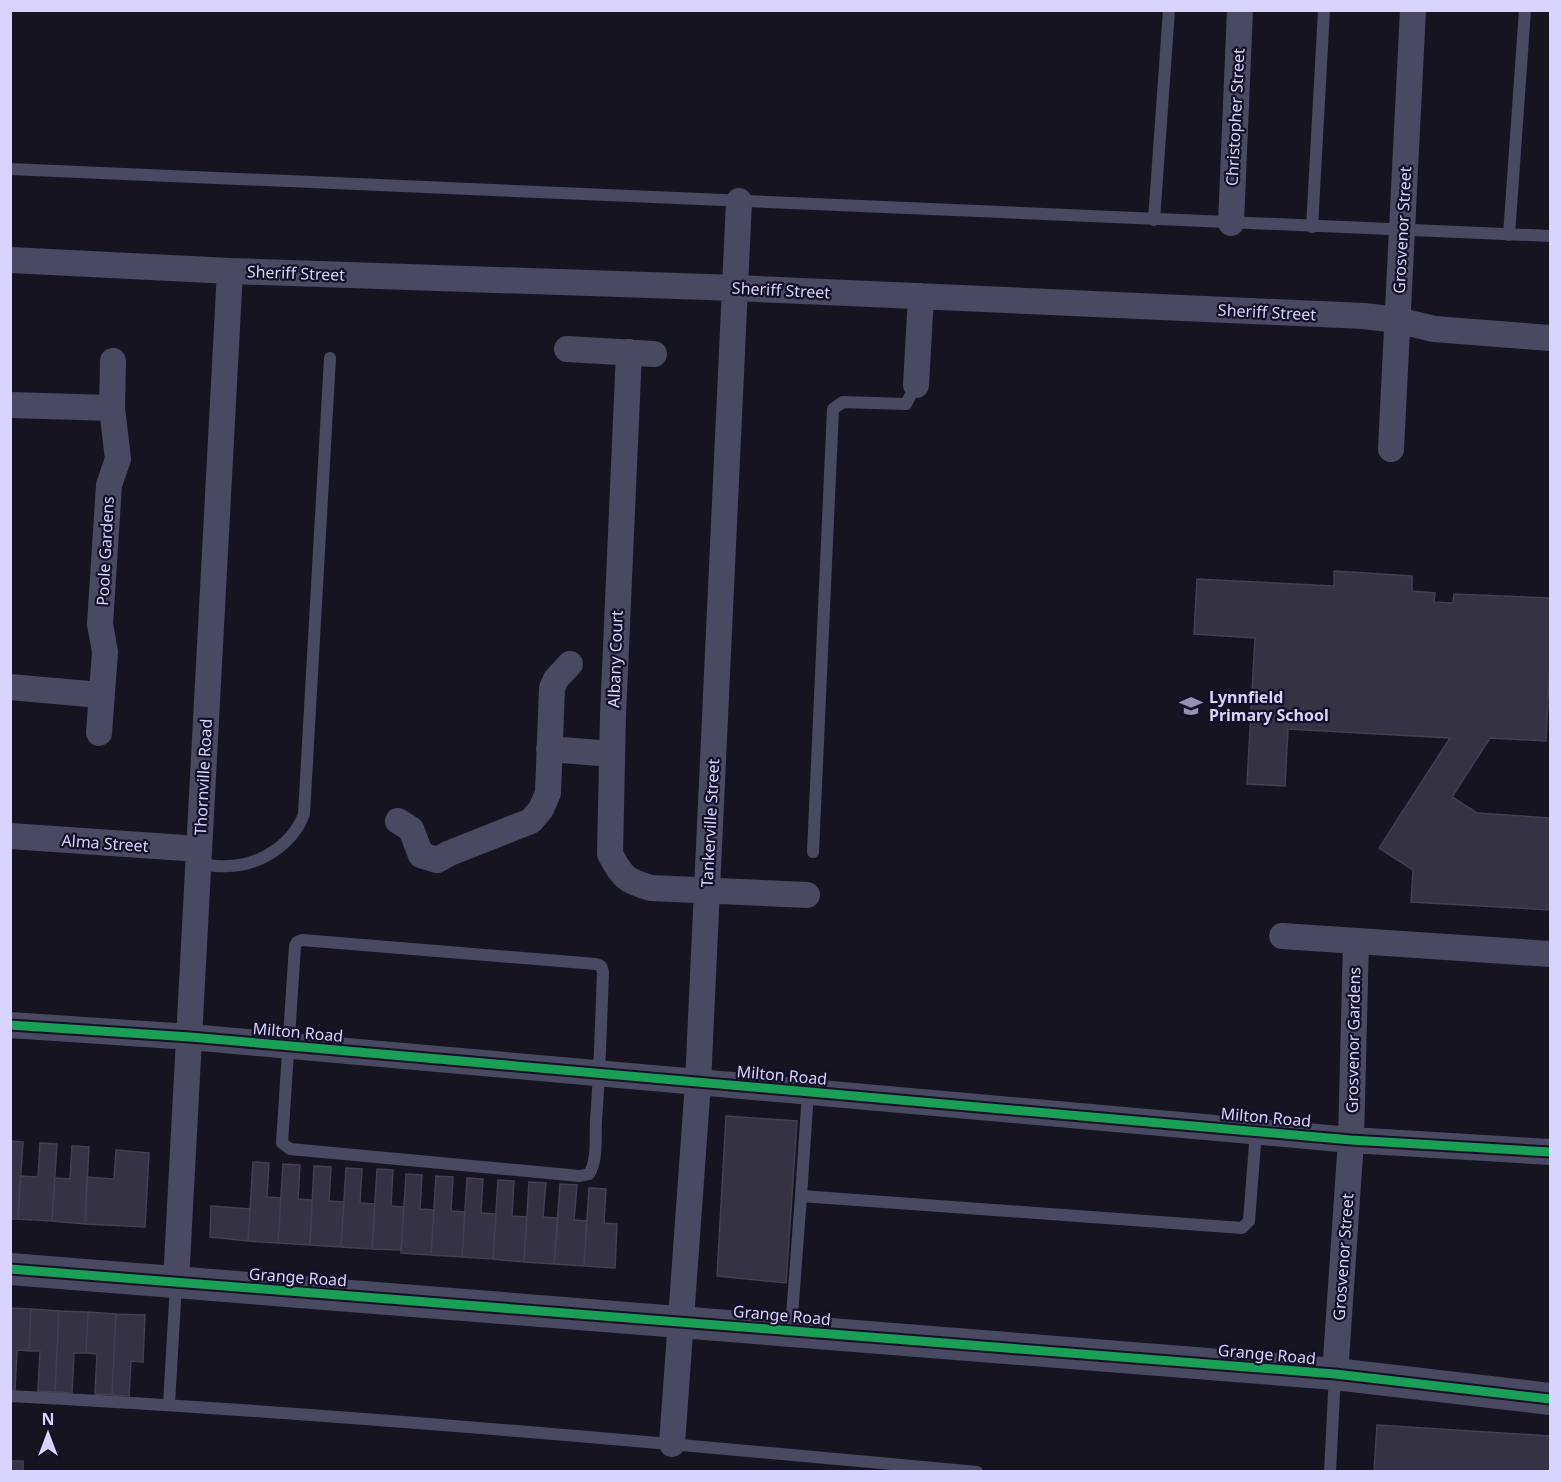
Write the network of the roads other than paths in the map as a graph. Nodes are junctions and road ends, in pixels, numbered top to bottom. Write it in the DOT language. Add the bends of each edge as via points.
graph roads {
  1 [pos="1169,10"];
  2 [pos="1240,10"];
  3 [pos="1324,10"];
  4 [pos="1413,10"];
  5 [pos="1525,10"];
  6 [pos="10,169"];
  7 [pos="739,201"];
  8 [pos="1154,220"];
  9 [pos="1231,223"];
  10 [pos="1312,227"];
  11 [pos="1401,231"];
  12 [pos="1509,235"];
  13 [pos="1551,236"];
  14 [pos="10,260"];
  15 [pos="230,271"];
  16 [pos="736,288"];
  17 [pos="921,297"];
  18 [pos="1397,320"];
  19 [pos="1551,338"];
  20 [pos="567,350"];
  21 [pos="628,352"];
  22 [pos="654,354"];
  23 [pos="330,358"];
  24 [pos="113,361"];
  25 [pos="916,385"];
  26 [pos="10,405"];
  27 [pos="112,408"];
  28 [pos="1392,449"];
  29 [pos="570,664"];
  30 [pos="10,687"];
  31 [pos="100,695"];
  32 [pos="99,734"];
  33 [pos="549,749"];
  34 [pos="612,754"];
  35 [pos="398,821"];
  36 [pos="10,836"];
  37 [pos="813,852"];
  38 [pos="200,857"];
  39 [pos="707,891"];
  40 [pos="807,895"];
  41 [pos="1282,936"];
  42 [pos="1356,941"];
  43 [pos="1551,954"];
  44 [pos="10,1025"];
  45 [pos="190,1037"];
  46 [pos="289,1047"];
  47 [pos="599,1074"];
  48 [pos="698,1083"];
  49 [pos="808,1092"];
  50 [pos="1256,1131"];
  51 [pos="1351,1140"];
  52 [pos="1551,1152"];
  53 [pos="801,1196"];
  54 [pos="10,1269"];
  55 [pos="176,1282"];
  56 [pos="682,1322"];
  57 [pos="791,1330"];
  58 [pos="1335,1374"];
  59 [pos="10,1396"];
  60 [pos="1551,1399"];
  61 [pos="169,1404"];
  62 [pos="672,1444"];
  63 [pos="977,1472"];
  64 [pos="1330,1472"];
  1 -- 8 [label="lane"];
  2 -- 9 [label="street, Christopher Street"];
  3 -- 10 [label="lane"];
  4 -- 11 [label="street, Grosvenor Street"];
  5 -- 12 [label="lane"];
  6 -- 7 [label="lane"];
  7 -- 8 [label="lane"];
  7 -- 16 [label="street, Tankerville Street"];
  8 -- 9 [label="lane"];
  9 -- 10 [label="lane"];
  10 -- 11 [label="lane"];
  11 -- 12 [label="lane"];
  11 -- 18 [label="street, Grosvenor Street"];
  12 -- 13 [label="lane"];
  14 -- 15 [label="street, Sheriff Street"];
  15 -- 16 [label="street, Sheriff Street"];
  15 -- 38 [label="street, Thornville Road"];
  16 -- 17 [label="street, Sheriff Street"];
  16 -- 39 [label="street, Tankerville Street"];
  17 -- 18 [label="street, Sheriff Street"];
  17 -- 25 [label="street"];
  18 -- 19 [label="street, Sheriff Street" via="1434,329"];
  18 -- 28 [label="street, Grosvenor Street"];
  20 -- 21 [label="street"];
  21 -- 22 [label="street"];
  21 -- 34 [label="street, Albany Court"];
  23 -- 38 [label="lane" via="304,814 287,841 259,860 230,867"];
  24 -- 27 [label="street, Poole Gardens"];
  25 -- 37 [label="lane" via="906,404 843,402 833,409"];
  26 -- 27 [label="street"];
  27 -- 31 [label="street, Poole Gardens" via="118,459 109,485 100,624 105,652"];
  29 -- 33 [label="street" via="552,688"];
  30 -- 31 [label="street"];
  31 -- 32 [label="street, Poole Gardens"];
  33 -- 34 [label="street"];
  33 -- 35 [label="street" via="548,793 531,821 436,860 421,855 411,829"];
  34 -- 39 [label="street, Albany Court" via="610,854 619,871 632,882 651,888"];
  36 -- 38 [label="street, Alma Street"];
  38 -- 45 [label="street, Thornville Road"];
  39 -- 40 [label="street"];
  39 -- 48 [label="street, Tankerville Street"];
  41 -- 42 [label="street"];
  42 -- 43 [label="street"];
  42 -- 51 [label="street, Grosvenor Gardens"];
  44 -- 45 [label="street, Milton Road"];
  45 -- 46 [label="street, Milton Road"];
  45 -- 55 [label="street, Thornville Road"];
  46 -- 47 [label="street, Milton Road"];
  46 -- 47 [label="lane" via="282,1143 290,1149 580,1176 592,1168"];
  46 -- 47 [label="lane" via="295,946 302,940 585,963 601,966 603,972"];
  47 -- 48 [label="street, Milton Road"];
  48 -- 49 [label="street, Milton Road"];
  48 -- 56 [label="street, Tankerville Street"];
  49 -- 50 [label="street, Milton Road"];
  49 -- 53 [label="lane"];
  50 -- 51 [label="street, Milton Road"];
  50 -- 53 [label="lane" via="1249,1221 1242,1228"];
  51 -- 52 [label="street, Milton Road"];
  51 -- 58 [label="street, Grosvenor Street"];
  53 -- 57 [label="lane"];
  54 -- 55 [label="street, Grange Road"];
  55 -- 56 [label="street, Grange Road"];
  55 -- 61 [label="lane"];
  56 -- 57 [label="street, Grange Road"];
  56 -- 62 [label="street, Tankerville Street"];
  57 -- 58 [label="street, Grange Road"];
  58 -- 60 [label="street, Grange Road"];
  58 -- 64 [label="lane"];
  59 -- 61 [label="lane"];
  61 -- 62 [label="lane"];
  62 -- 63 [label="lane"];
}
